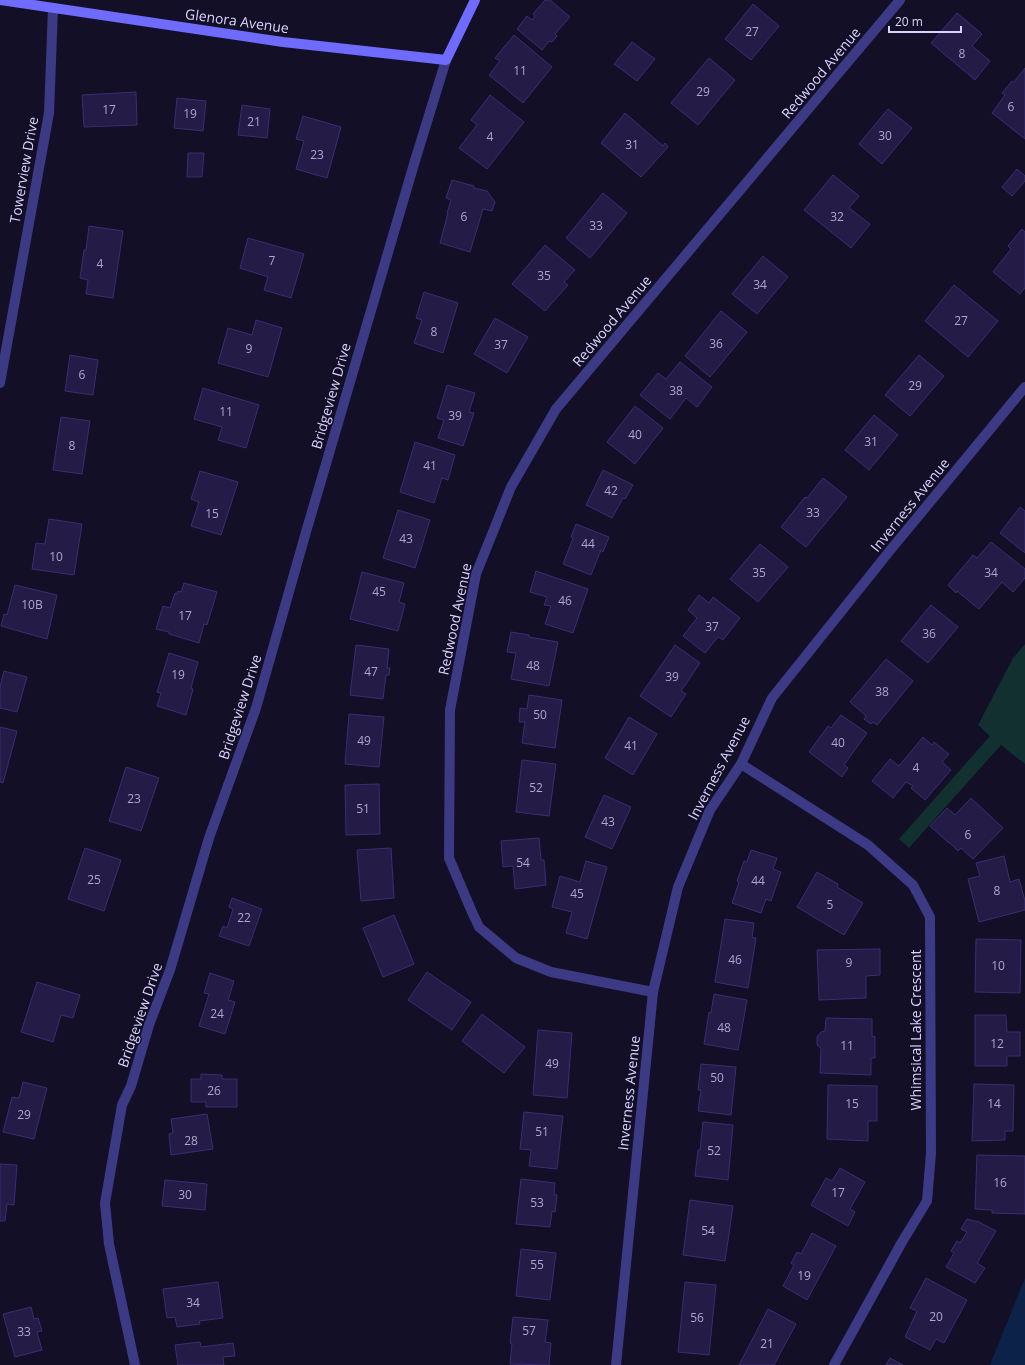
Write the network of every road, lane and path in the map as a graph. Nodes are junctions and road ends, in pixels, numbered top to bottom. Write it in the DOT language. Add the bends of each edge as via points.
graph roads {
  1 [pos="0,0"];
  2 [pos="475,0"];
  3 [pos="900,0"];
  4 [pos="53,8"];
  5 [pos="446,60"];
  6 [pos="0,383"];
  7 [pos="1025,387"];
  8 [pos="741,764"];
  9 [pos="653,992"];
  10 [pos="134,1365"];
  11 [pos="616,1365"];
  12 [pos="834,1365"];
  1 -- 4 [label="street, Glenora Avenue"];
  2 -- 5 [label="street"];
  3 -- 9 [label="street, Redwood Avenue" via="556,409 511,487 476,574 450,710 449,858 480,927 516,958 551,972"];
  4 -- 5 [label="street, Glenora Avenue" via="283,42"];
  4 -- 6 [label="street, Towerview Drive" via="49,113"];
  5 -- 10 [label="street, Bridgeview Drive" via="398,216 256,708 209,838 170,970 149,1025 131,1086 122,1105 105,1203 109,1244"];
  7 -- 8 [label="street, Inverness Avenue" via="772,698"];
  8 -- 9 [label="street, Inverness Avenue" via="710,810 678,887"];
  8 -- 12 [label="street, Whimsical Lake Crescent" via="868,846 913,885 930,917 931,1153 927,1201"];
  9 -- 11 [label="street, Inverness Avenue"];
}
